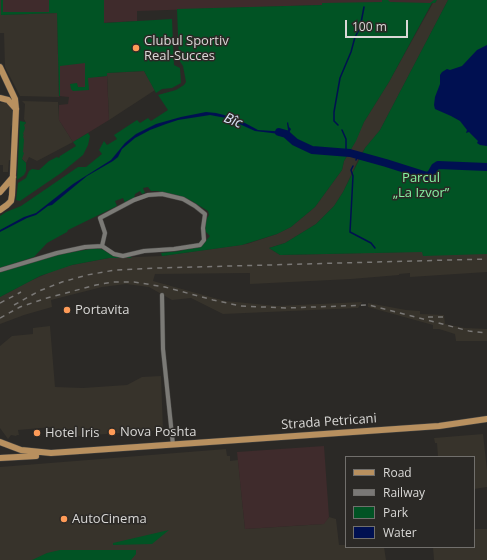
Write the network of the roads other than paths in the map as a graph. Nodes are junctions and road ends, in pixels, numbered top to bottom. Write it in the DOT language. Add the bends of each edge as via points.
graph roads {
  1 [pos="0,67"];
  2 [pos="0,98"];
  3 [pos="16,109"];
  4 [pos="13,176"];
  5 [pos="13,184"];
  6 [pos="0,192"];
  7 [pos="0,210"];
  8 [pos="102,246"];
  9 [pos="0,270"];
  10 [pos="162,295"];
  11 [pos="487,419"];
  12 [pos="0,442"];
  13 [pos="173,445"];
  14 [pos="51,453"];
  15 [pos="0,458"];
  1 -- 3 [label="main road" via="15,99"];
  2 -- 3 [label="main road" via="8,100"];
  3 -- 4 [label="main road"];
  4 -- 5 [label="main road"];
  4 -- 6 [label="main road"];
  5 -- 6 [label="main road"];
  5 -- 7 [label="main road" via="11,201"];
  8 -- 8 [label="street" via="105,233 100,218 148,194 183,199 205,214 204,240 200,245 123,256 114,254"];
  8 -- 9 [label="street" via="57,253"];
  10 -- 13 [label="street" via="163,349"];
  11 -- 13 [label="main road, Strada Petricani" via="432,426"];
  12 -- 14 [label="main road, Strada Petricani" via="29,452"];
  13 -- 14 [label="main road, Strada Petricani"];
  14 -- 15 [label="main road, Strada Petricani"];
}
